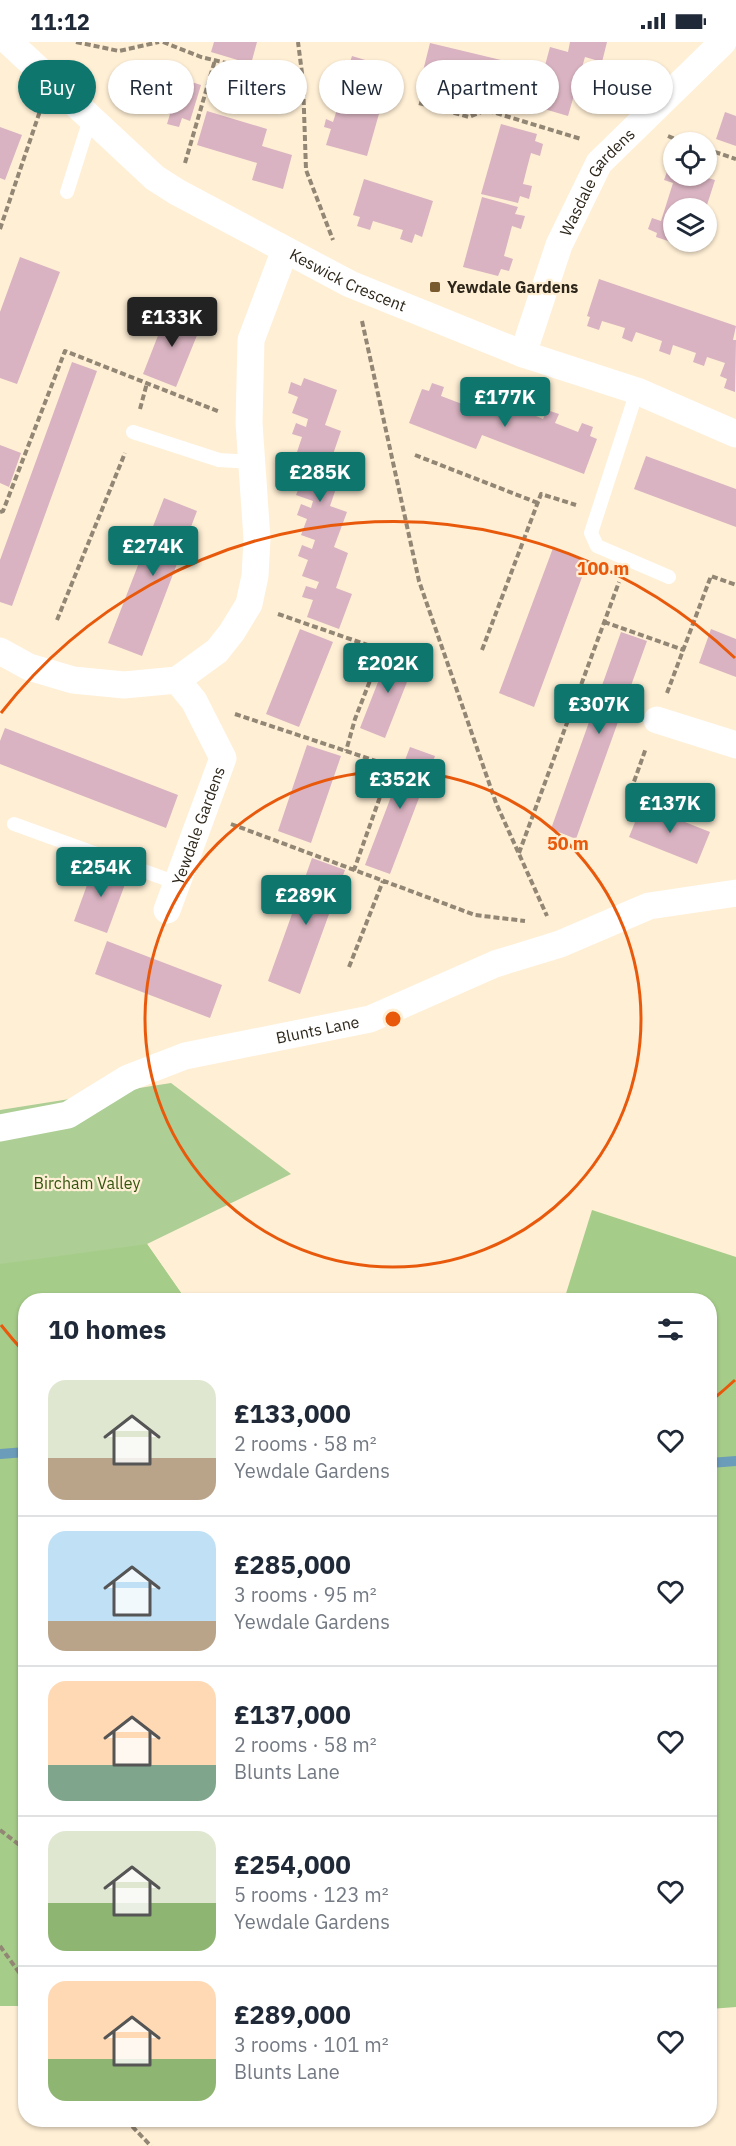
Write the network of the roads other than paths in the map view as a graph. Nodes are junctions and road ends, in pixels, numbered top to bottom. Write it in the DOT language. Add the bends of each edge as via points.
graph roads {
  1 [pos="9,42"];
  2 [pos="723,42"];
  3 [pos="90,118"];
  4 [pos="67,192"];
  5 [pos="285,250"];
  6 [pos="523,354"];
  7 [pos="637,391"];
  8 [pos="133,432"];
  9 [pos="736,434"];
  10 [pos="252,462"];
  11 [pos="669,576"];
  12 [pos="0,651"];
  13 [pos="186,691"];
  14 [pos="657,720"];
  15 [pos="736,745"];
  16 [pos="15,824"];
  17 [pos="177,883"];
  18 [pos="736,893"];
  19 [pos="167,910"];
  20 [pos="0,1128"];
  1 -- 3 [label="street, Keswick Crescent"];
  2 -- 6 [label="street, Wasdale Gardens" via="599,163 559,245"];
  3 -- 4 [label="lane"];
  3 -- 5 [label="street, Keswick Crescent" via="155,178"];
  5 -- 6 [label="street, Keswick Crescent" via="350,284"];
  5 -- 10 [label="street" via="251,340"];
  6 -- 7 [label="street, Keswick Crescent"];
  7 -- 9 [label="street, Keswick Crescent"];
  7 -- 11 [label="lane" via="591,533 597,546"];
  8 -- 10 [label="lane" via="219,460"];
  10 -- 13 [label="street" via="257,539 249,604"];
  12 -- 13 [label="street" via="29,667 73,680"];
  13 -- 17 [label="street, Yewdale Gardens" via="223,758"];
  14 -- 15 [label="street"];
  16 -- 17 [label="lane"];
  17 -- 19 [label="street, Yewdale Gardens"];
  18 -- 20 [label="street, Blunts Lane" via="649,906 556,934 370,1018 186,1056 128,1078 68,1115"];
}
